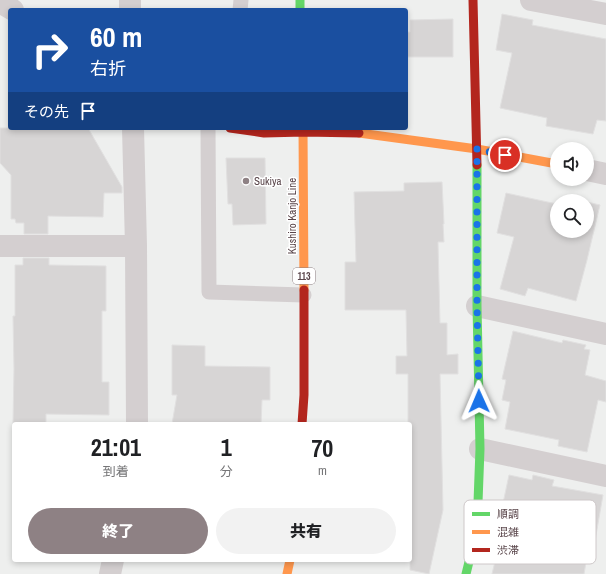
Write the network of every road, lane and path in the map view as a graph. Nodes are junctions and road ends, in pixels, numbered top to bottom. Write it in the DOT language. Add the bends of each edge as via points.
graph roads {
  1 [pos="473,0"];
  2 [pos="531,0"];
  3 [pos="0,2"];
  4 [pos="10,8"];
  5 [pos="606,14"];
  6 [pos="133,130"];
  7 [pos="208,130"];
  8 [pos="247,130"];
  9 [pos="303,130"];
  10 [pos="477,149"];
  11 [pos="550,163"];
  12 [pos="594,171"];
  13 [pos="606,174"];
  14 [pos="0,246"];
  15 [pos="136,246"];
  16 [pos="304,295"];
  17 [pos="477,306"];
  18 [pos="606,334"];
  19 [pos="137,422"];
  20 [pos="302,422"];
  21 [pos="480,449"];
  22 [pos="606,476"];
  23 [pos="478,500"];
  24 [pos="113,562"];
  25 [pos="290,562"];
  26 [pos="468,564"];
  27 [pos="110,574"];
  28 [pos="287,574"];
  29 [pos="466,574"];
  1 -- 10 [label="street"];
  2 -- 5 [label="street"];
  3 -- 4 [label="street"];
  6 -- 15 [label="street"];
  7 -- 16 [label="lane" via="209,292"];
  8 -- 9 [label="street" via="264,133"];
  9 -- 10 [label="street" via="353,132"];
  9 -- 16 [label="street, Kushiro Kanjo Line / 113"];
  10 -- 11 [label="street"];
  10 -- 17 [label="street"];
  12 -- 13 [label="street"];
  14 -- 15 [label="street"];
  15 -- 19 [label="street"];
  16 -- 20 [label="street, Kushiro Kanjo Line / 113"];
  17 -- 18 [label="street"];
  17 -- 21 [label="street"];
  21 -- 22 [label="street"];
  21 -- 23 [label="street"];
  24 -- 27 [label="street"];
  25 -- 28 [label="street"];
  26 -- 29 [label="street"];
}
